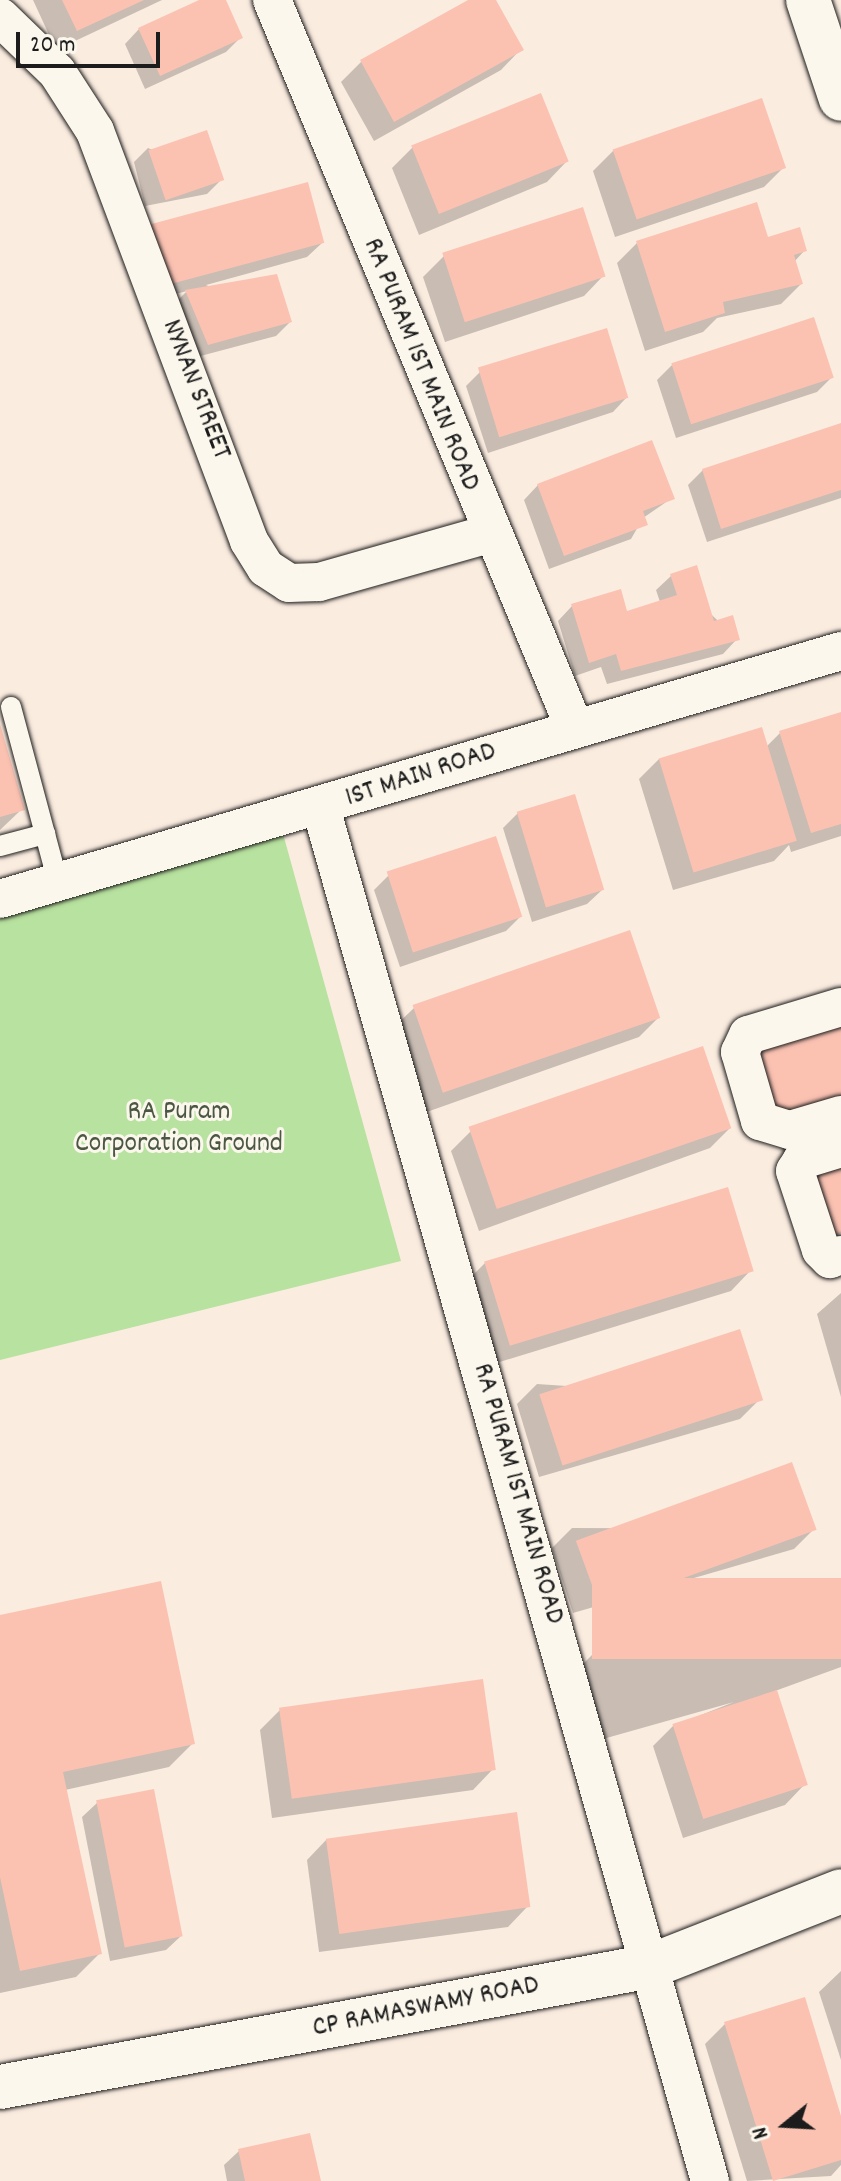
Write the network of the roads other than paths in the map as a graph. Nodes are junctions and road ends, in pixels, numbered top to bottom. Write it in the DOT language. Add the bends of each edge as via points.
graph roads {
  1 [pos="272,0"];
  2 [pos="808,0"];
  3 [pos="0,17"];
  4 [pos="841,99"];
  5 [pos="489,534"];
  6 [pos="841,651"];
  7 [pos="11,707"];
  8 [pos="574,727"];
  9 [pos="321,808"];
  10 [pos="45,834"];
  11 [pos="0,846"];
  12 [pos="58,883"];
  13 [pos="0,899"];
  14 [pos="841,1007"];
  15 [pos="841,1115"];
  16 [pos="841,1148"];
  17 [pos="841,1255"];
  18 [pos="841,1891"];
  19 [pos="651,1966"];
  20 [pos="0,2087"];
  21 [pos="710,2181"];
  1 -- 5 [label="street, RA PURAM 1ST MAIN ROAD"];
  2 -- 4 [label="main road"];
  3 -- 5 [label="street, NYNAN STREET" via="57,72 95,131 249,541 266,568 289,583 319,582"];
  5 -- 8 [label="street, RA PURAM 1ST MAIN ROAD"];
  6 -- 8 [label="street, 1ST MAIN ROAD"];
  7 -- 10 [label="lane"];
  8 -- 9 [label="street, 1ST MAIN ROAD"];
  9 -- 12 [label="street, 1ST MAIN ROAD"];
  9 -- 19 [label="street, RA PURAM 1ST MAIN ROAD"];
  10 -- 11 [label="lane"];
  10 -- 12 [label="lane"];
  12 -- 13 [label="street, 1ST MAIN ROAD"];
  14 -- 15 [label="street" via="748,1035 740,1052 760,1121 790,1130"];
  16 -- 17 [label="street" via="802,1160 795,1171 821,1250 830,1259"];
  18 -- 19 [label="main road, CP RAMASWAMY ROAD"];
  19 -- 20 [label="main road, CP RAMASWAMY ROAD"];
  19 -- 21 [label="street, RA PURAM 1ST MAIN ROAD"];
}
